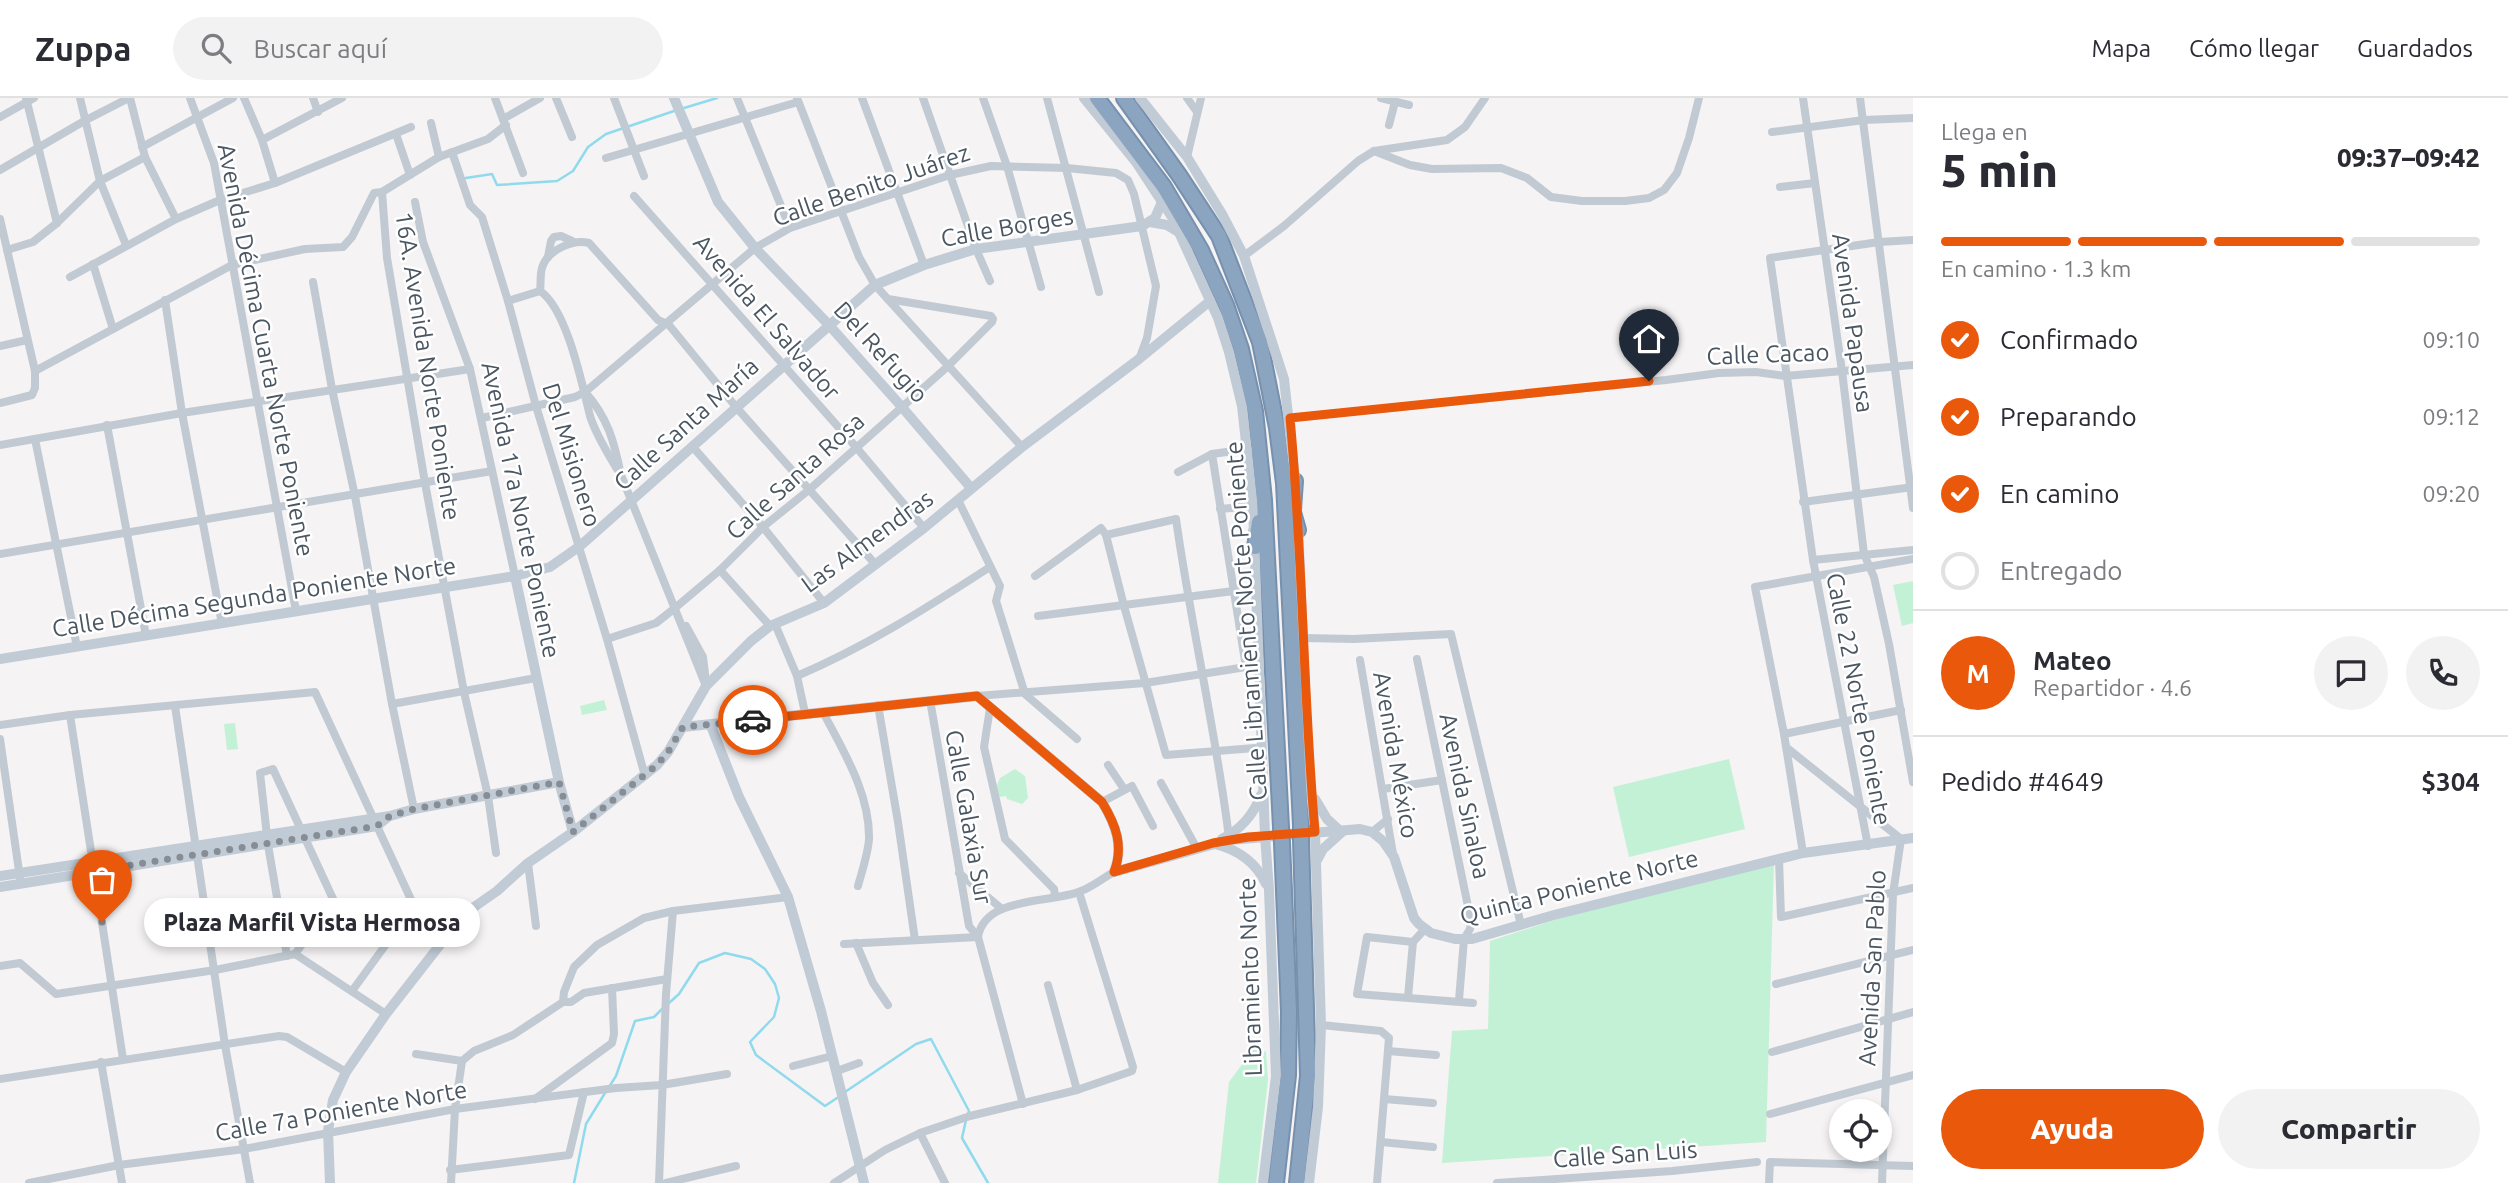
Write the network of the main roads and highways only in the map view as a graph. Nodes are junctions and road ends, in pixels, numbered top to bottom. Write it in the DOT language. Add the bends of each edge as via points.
graph roads {
  1 [pos="1124,98"];
  2 [pos="1092,100"];
  3 [pos="1290,482"];
  4 [pos="1259,503"];
  5 [pos="1293,511"];
  6 [pos="1298,530"];
  7 [pos="1287,542"];
  8 [pos="1261,548"];
  9 [pos="1276,1183"];
  10 [pos="1297,1183"];
  1 -- 3 [label="highway, Calle Libramiento Norte Poniente" via="1219,236 1260,342"];
  2 -- 4 [label="highway, Calle Libramiento Norte Poniente" via="1164,187 1226,305 1255,411"];
  3 -- 5 [label="highway"];
  3 -- 7 [label="highway, Calle Libramiento Norte Poniente"];
  4 -- 8 [label="highway, Calle Libramiento Norte Poniente"];
  4 -- 8 [label="highway"];
  5 -- 6 [label="highway"];
  5 -- 7 [label="highway"];
  7 -- 10 [label="highway, Calle Libramiento Norte Poniente, bridge" via="1308,1076"];
  8 -- 9 [label="highway, Calle Libramiento Norte Poniente, bridge" via="1289,1012 1288,1075"];
}
